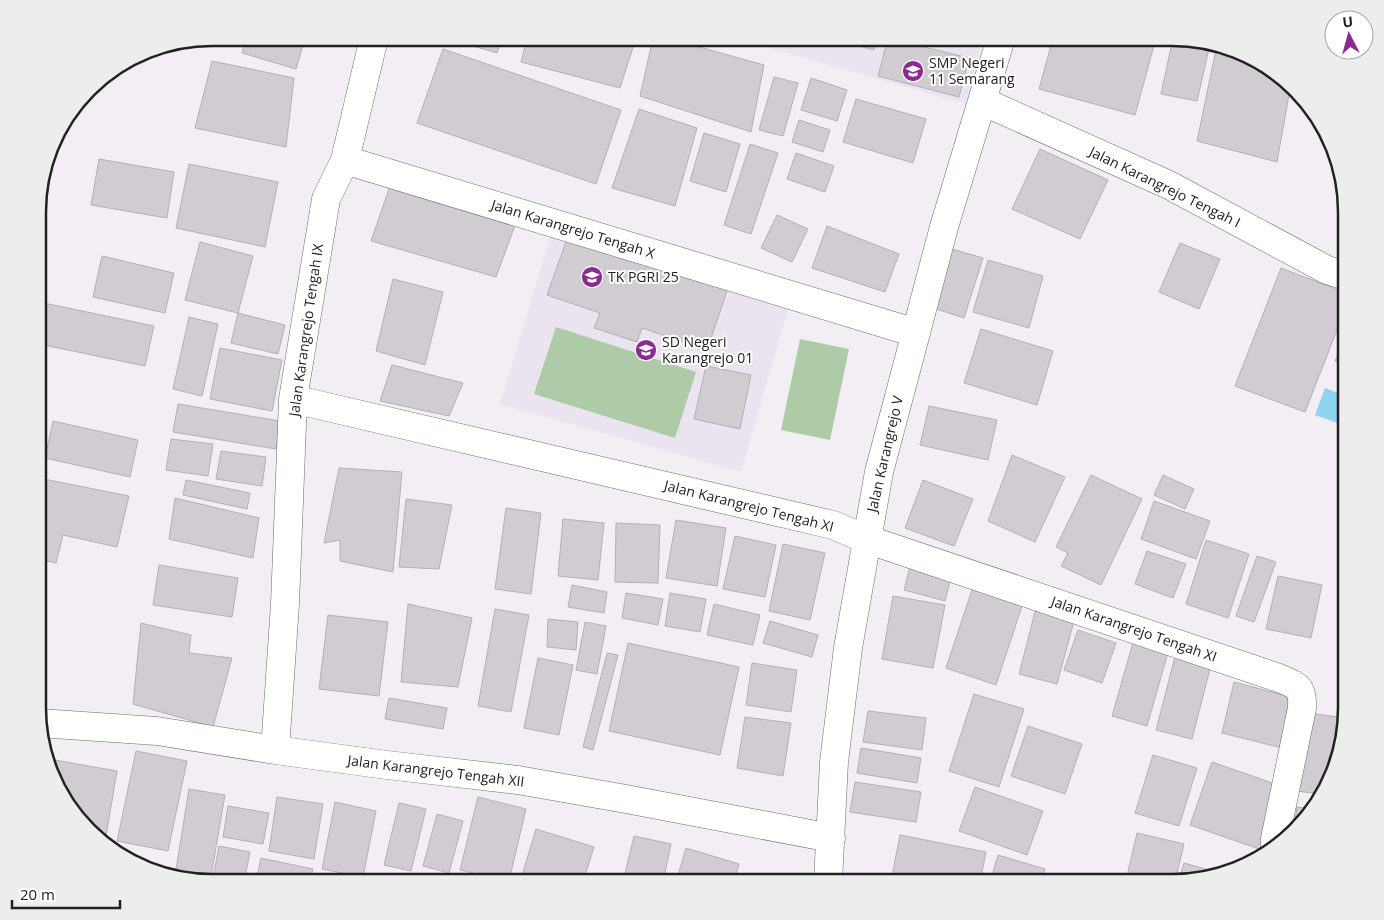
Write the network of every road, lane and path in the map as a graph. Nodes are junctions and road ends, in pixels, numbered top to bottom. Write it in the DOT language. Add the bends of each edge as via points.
graph roads {
  1 [pos="372,46"];
  2 [pos="999,46"];
  3 [pos="982,101"];
  4 [pos="345,160"];
  5 [pos="1337,273"];
  6 [pos="916,333"];
  7 [pos="293,399"];
  8 [pos="866,539"];
  9 [pos="47,724"];
  10 [pos="275,750"];
  11 [pos="1275,837"];
  12 [pos="831,838"];
  13 [pos="829,873"];
  1 -- 4 [label="street, Jalan Karangrejo Tengah IX"];
  2 -- 3 [label="street, Jalan Karangrejo V"];
  3 -- 5 [label="street, Jalan Karangrejo Tengah I" via="1169,186"];
  3 -- 6 [label="street, Jalan Karangrejo V"];
  4 -- 6 [label="street, Jalan Karangrejo Tengah X"];
  4 -- 7 [label="street, Jalan Karangrejo Tengah IX" via="326,199"];
  6 -- 8 [label="street, Jalan Karangrejo V" via="879,472"];
  7 -- 8 [label="street, Jalan Karangrejo Tengah XI" via="832,525"];
  7 -- 10 [label="street, Jalan Karangrejo Tengah IX" via="285,604"];
  8 -- 11 [label="street, Jalan Karangrejo Tengah XI" via="1298,687 1303,699"];
  8 -- 12 [label="street, Jalan Karangrejo V" via="834,762"];
  9 -- 10 [label="street, Jalan Karangrejo Tengah XII" via="157,732"];
  10 -- 12 [label="street, Jalan Karangrejo Tengah XII" via="518,780"];
  12 -- 13 [label="street, Jalan Karangrejo V"];
}
